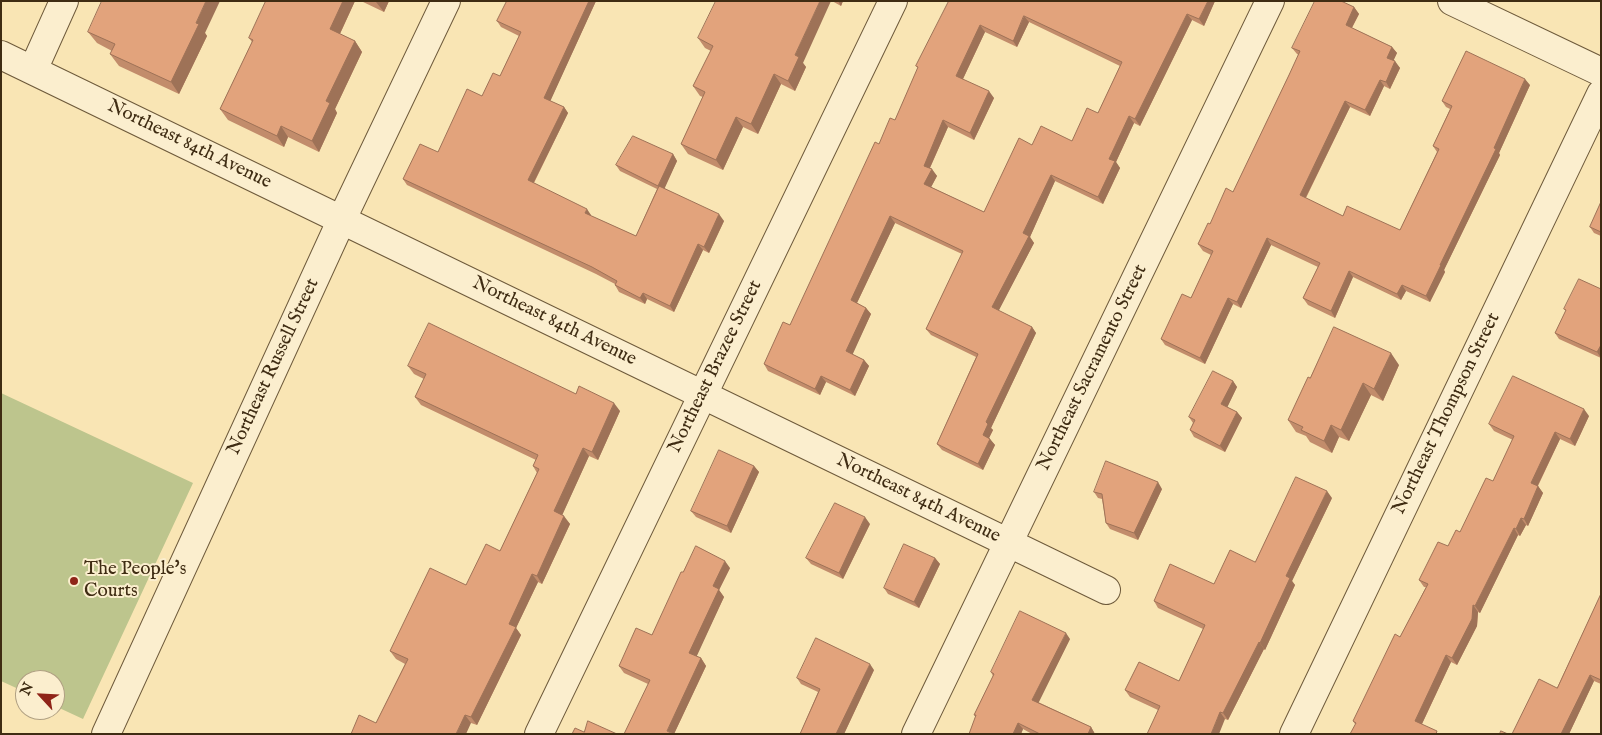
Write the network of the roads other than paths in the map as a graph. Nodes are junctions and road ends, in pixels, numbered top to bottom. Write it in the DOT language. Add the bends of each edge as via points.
graph roads {
  1 [pos="64,1"];
  2 [pos="446,1"];
  3 [pos="893,1"];
  4 [pos="1270,1"];
  5 [pos="1452,1"];
  6 [pos="1,55"];
  7 [pos="32,70"];
  8 [pos="1601,72"];
  9 [pos="1601,94"];
  10 [pos="342,219"];
  11 [pos="703,394"];
  12 [pos="1009,542"];
  13 [pos="1106,590"];
  14 [pos="106,734"];
  15 [pos="539,734"];
  16 [pos="916,734"];
  17 [pos="1294,734"];
  1 -- 7 [label="street"];
  2 -- 10 [label="street, Northeast Russell Street"];
  3 -- 11 [label="street, Northeast Brazee Street"];
  4 -- 12 [label="street, Northeast Sacramento Street"];
  5 -- 8 [label="street"];
  6 -- 7 [label="street, Northeast 84th Avenue"];
  7 -- 10 [label="street, Northeast 84th Avenue"];
  9 -- 17 [label="street, Northeast Thompson Street"];
  10 -- 11 [label="street, Northeast 84th Avenue"];
  10 -- 14 [label="street, Northeast Russell Street"];
  11 -- 12 [label="street, Northeast 84th Avenue"];
  11 -- 15 [label="street, Northeast Brazee Street"];
  12 -- 13 [label="street, Northeast 84th Avenue"];
  12 -- 16 [label="street, Northeast Sacramento Street"];
}
